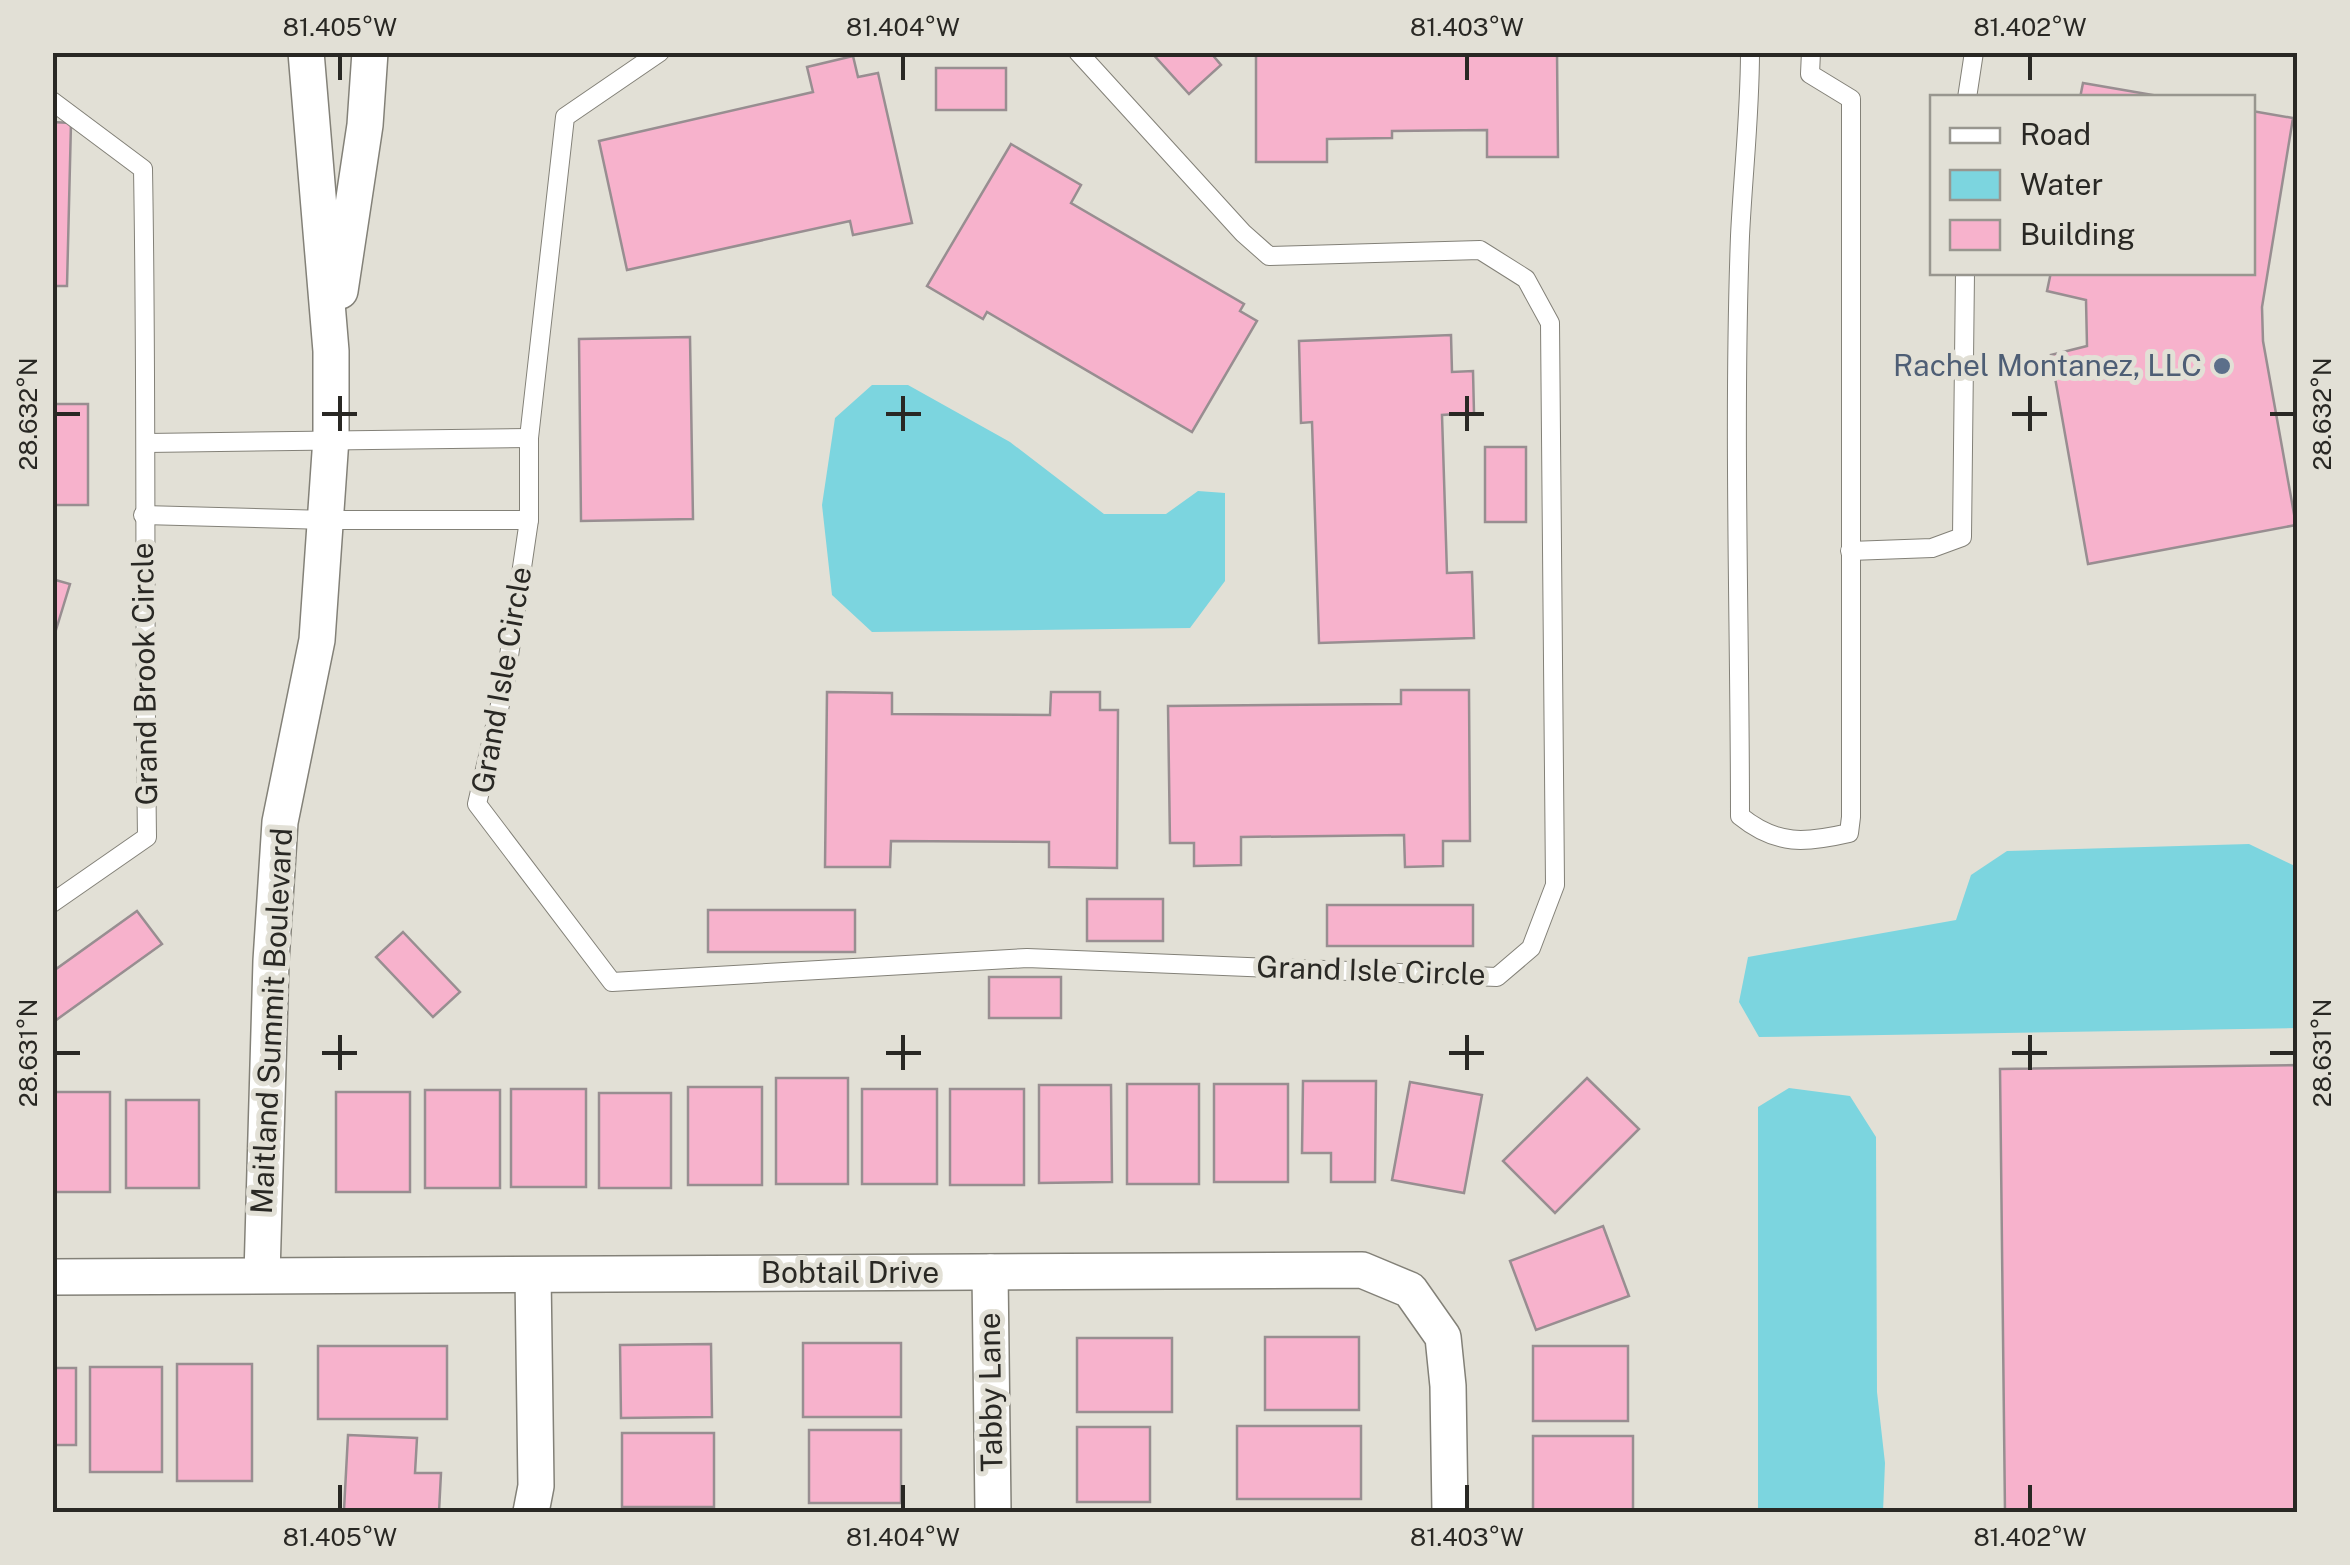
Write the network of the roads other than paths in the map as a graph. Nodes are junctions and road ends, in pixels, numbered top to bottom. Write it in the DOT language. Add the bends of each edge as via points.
graph roads {
  1 [pos="306,52"];
  2 [pos="370,52"];
  3 [pos="660,52"];
  4 [pos="1078,52"];
  5 [pos="1750,52"];
  6 [pos="1811,52"];
  7 [pos="1974,52"];
  8 [pos="1967,95"];
  9 [pos="52,101"];
  10 [pos="1965,275"];
  11 [pos="331,352"];
  12 [pos="331,438"];
  13 [pos="530,438"];
  14 [pos="148,443"];
  15 [pos="143,515"];
  16 [pos="327,520"];
  17 [pos="530,520"];
  18 [pos="1850,551"];
  19 [pos="52,903"];
  20 [pos="990,1272"];
  21 [pos="262,1275"];
  22 [pos="533,1275"];
  23 [pos="52,1278"];
  24 [pos="531,1512"];
  25 [pos="993,1512"];
  26 [pos="1450,1512"];
  1 -- 11 [label="street, Maitland Summit Boulevard"];
  2 -- 11 [label="street, Maitland Summit Boulevard"];
  3 -- 13 [label="lane, Grand Isle Circle" via="565,117"];
  4 -- 17 [label="lane, Grand Isle Circle" via="1269,256 1480,250 1526,279 1550,323 1555,885 1531,948 1497,977 1027,958 612,982 476,804 505,684"];
  5 -- 18 [label="lane" via="1740,234 1740,816 1776,838 1810,842 1849,833"];
  6 -- 18 [label="lane" via="1810,74 1851,99"];
  7 -- 8 [label="lane"];
  9 -- 14 [label="lane, Grand Brook Circle" via="143,169"];
  10 -- 18 [label="lane" via="1962,536 1932,548"];
  11 -- 12 [label="street, Maitland Summit Boulevard"];
  12 -- 13 [label="lane"];
  12 -- 14 [label="lane"];
  12 -- 16 [label="street, Maitland Summit Boulevard"];
  13 -- 17 [label="lane, Grand Isle Circle"];
  14 -- 15 [label="lane, Grand Brook Circle"];
  15 -- 16 [label="lane, Grand Brook Circle"];
  15 -- 19 [label="lane, Grand Brook Circle" via="148,838"];
  16 -- 17 [label="lane, Grand Isle Circle"];
  16 -- 21 [label="street, Maitland Summit Boulevard" via="317,640 280,822"];
  20 -- 22 [label="street, Bobtail Drive"];
  20 -- 25 [label="street, Tabby Lane"];
  20 -- 26 [label="street, Bobtail Drive" via="1362,1270 1410,1290 1444,1338"];
  21 -- 22 [label="street, Bobtail Drive"];
  21 -- 23 [label="street, Bobtail Drive"];
  22 -- 24 [label="street"];
}
